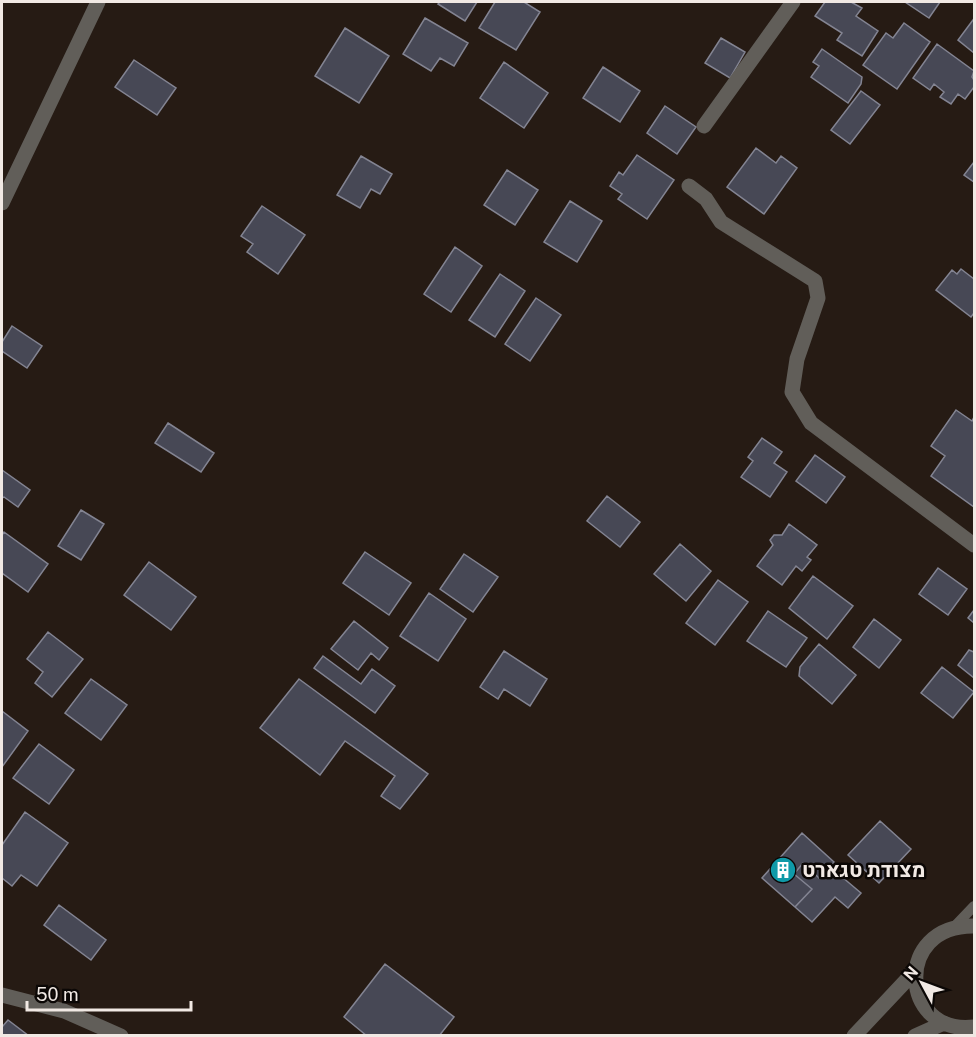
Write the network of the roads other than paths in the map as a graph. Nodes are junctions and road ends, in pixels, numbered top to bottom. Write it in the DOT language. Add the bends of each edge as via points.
graph roads {
  1 [pos="98,2"];
  2 [pos="793,2"];
  3 [pos="704,126"];
  4 [pos="689,186"];
  5 [pos="2,203"];
  6 [pos="975,544"];
  7 [pos="975,906"];
  8 [pos="975,926"];
  9 [pos="953,928"];
  10 [pos="916,970"];
  11 [pos="2,995"];
  12 [pos="944,1023"];
  13 [pos="975,1028"];
  14 [pos="122,1035"];
  15 [pos="854,1035"];
  16 [pos="915,1035"];
  1 -- 5 [label="street"];
  2 -- 3 [label="street"];
  4 -- 6 [label="street" via="706,200 721,222 815,281 818,298 797,358 792,392 811,423"];
  7 -- 9 [label="lane"];
  8 -- 9 [label="street"];
  9 -- 10 [label="street" via="931,940"];
  10 -- 12 [label="street" via="916,987 922,1003"];
  10 -- 15 [label="street"];
  11 -- 14 [label="street" via="64,1011"];
  12 -- 13 [label="street"];
  12 -- 16 [label="street"];
}
